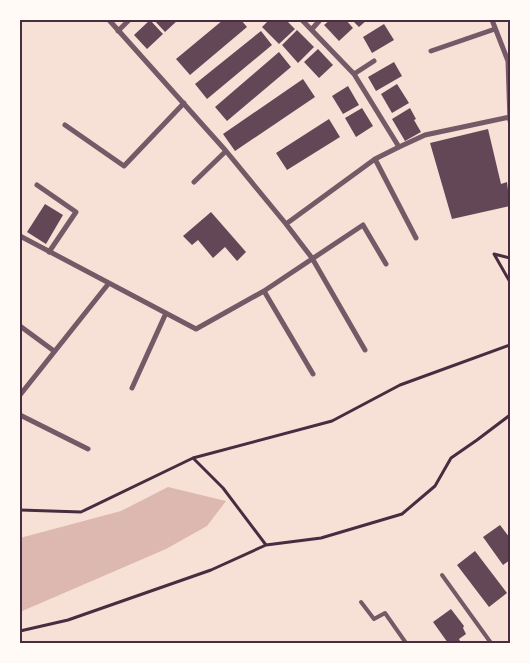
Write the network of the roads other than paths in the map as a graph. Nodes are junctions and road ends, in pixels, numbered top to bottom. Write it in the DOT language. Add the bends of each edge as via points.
graph roads {
  1 [pos="109,20"];
  2 [pos="129,20"];
  3 [pos="302,20"];
  4 [pos="320,20"];
  5 [pos="492,20"];
  6 [pos="495,29"];
  7 [pos="312,30"];
  8 [pos="118,31"];
  9 [pos="431,51"];
  10 [pos="374,61"];
  11 [pos="354,74"];
  12 [pos="184,103"];
  13 [pos="510,117"];
  14 [pos="510,121"];
  15 [pos="65,125"];
  16 [pos="399,147"];
  17 [pos="226,151"];
  18 [pos="375,159"];
  19 [pos="194,182"];
  20 [pos="37,185"];
  21 [pos="286,224"];
  22 [pos="20,236"];
  23 [pos="416,238"];
  24 [pos="49,252"];
  25 [pos="312,258"];
  26 [pos="386,264"];
  27 [pos="109,283"];
  28 [pos="264,291"];
  29 [pos="166,313"];
  30 [pos="20,326"];
  31 [pos="365,350"];
  32 [pos="54,351"];
  33 [pos="313,374"];
  34 [pos="132,388"];
  35 [pos="20,394"];
  36 [pos="20,415"];
  37 [pos="88,449"];
  38 [pos="442,575"];
  39 [pos="361,602"];
  40 [pos="406,643"];
  41 [pos="491,643"];
  1 -- 8 [label="street"];
  2 -- 8 [label="street"];
  3 -- 7 [label="street"];
  4 -- 7 [label="street"];
  5 -- 6 [label="street"];
  6 -- 9 [label="street"];
  6 -- 13 [label="street" via="508,61"];
  7 -- 11 [label="street"];
  8 -- 12 [label="street"];
  10 -- 11 [label="street"];
  11 -- 16 [label="street"];
  12 -- 15 [label="street" via="124,166"];
  12 -- 17 [label="street"];
  13 -- 14 [label="street"];
  13 -- 16 [label="street" via="425,135"];
  16 -- 18 [label="street"];
  17 -- 19 [label="street"];
  17 -- 21 [label="street"];
  18 -- 21 [label="street"];
  18 -- 23 [label="street"];
  20 -- 24 [label="street" via="76,212"];
  21 -- 25 [label="street"];
  22 -- 24 [label="street"];
  24 -- 27 [label="street"];
  25 -- 26 [label="street" via="363,225"];
  25 -- 28 [label="street"];
  25 -- 31 [label="street"];
  27 -- 29 [label="street"];
  27 -- 32 [label="street"];
  28 -- 29 [label="street" via="196,329"];
  28 -- 33 [label="street"];
  29 -- 34 [label="street"];
  30 -- 32 [label="street"];
  32 -- 35 [label="street"];
  36 -- 37 [label="street"];
  38 -- 41 [label="lane"];
  39 -- 40 [label="lane" via="374,619 385,613"];
}
